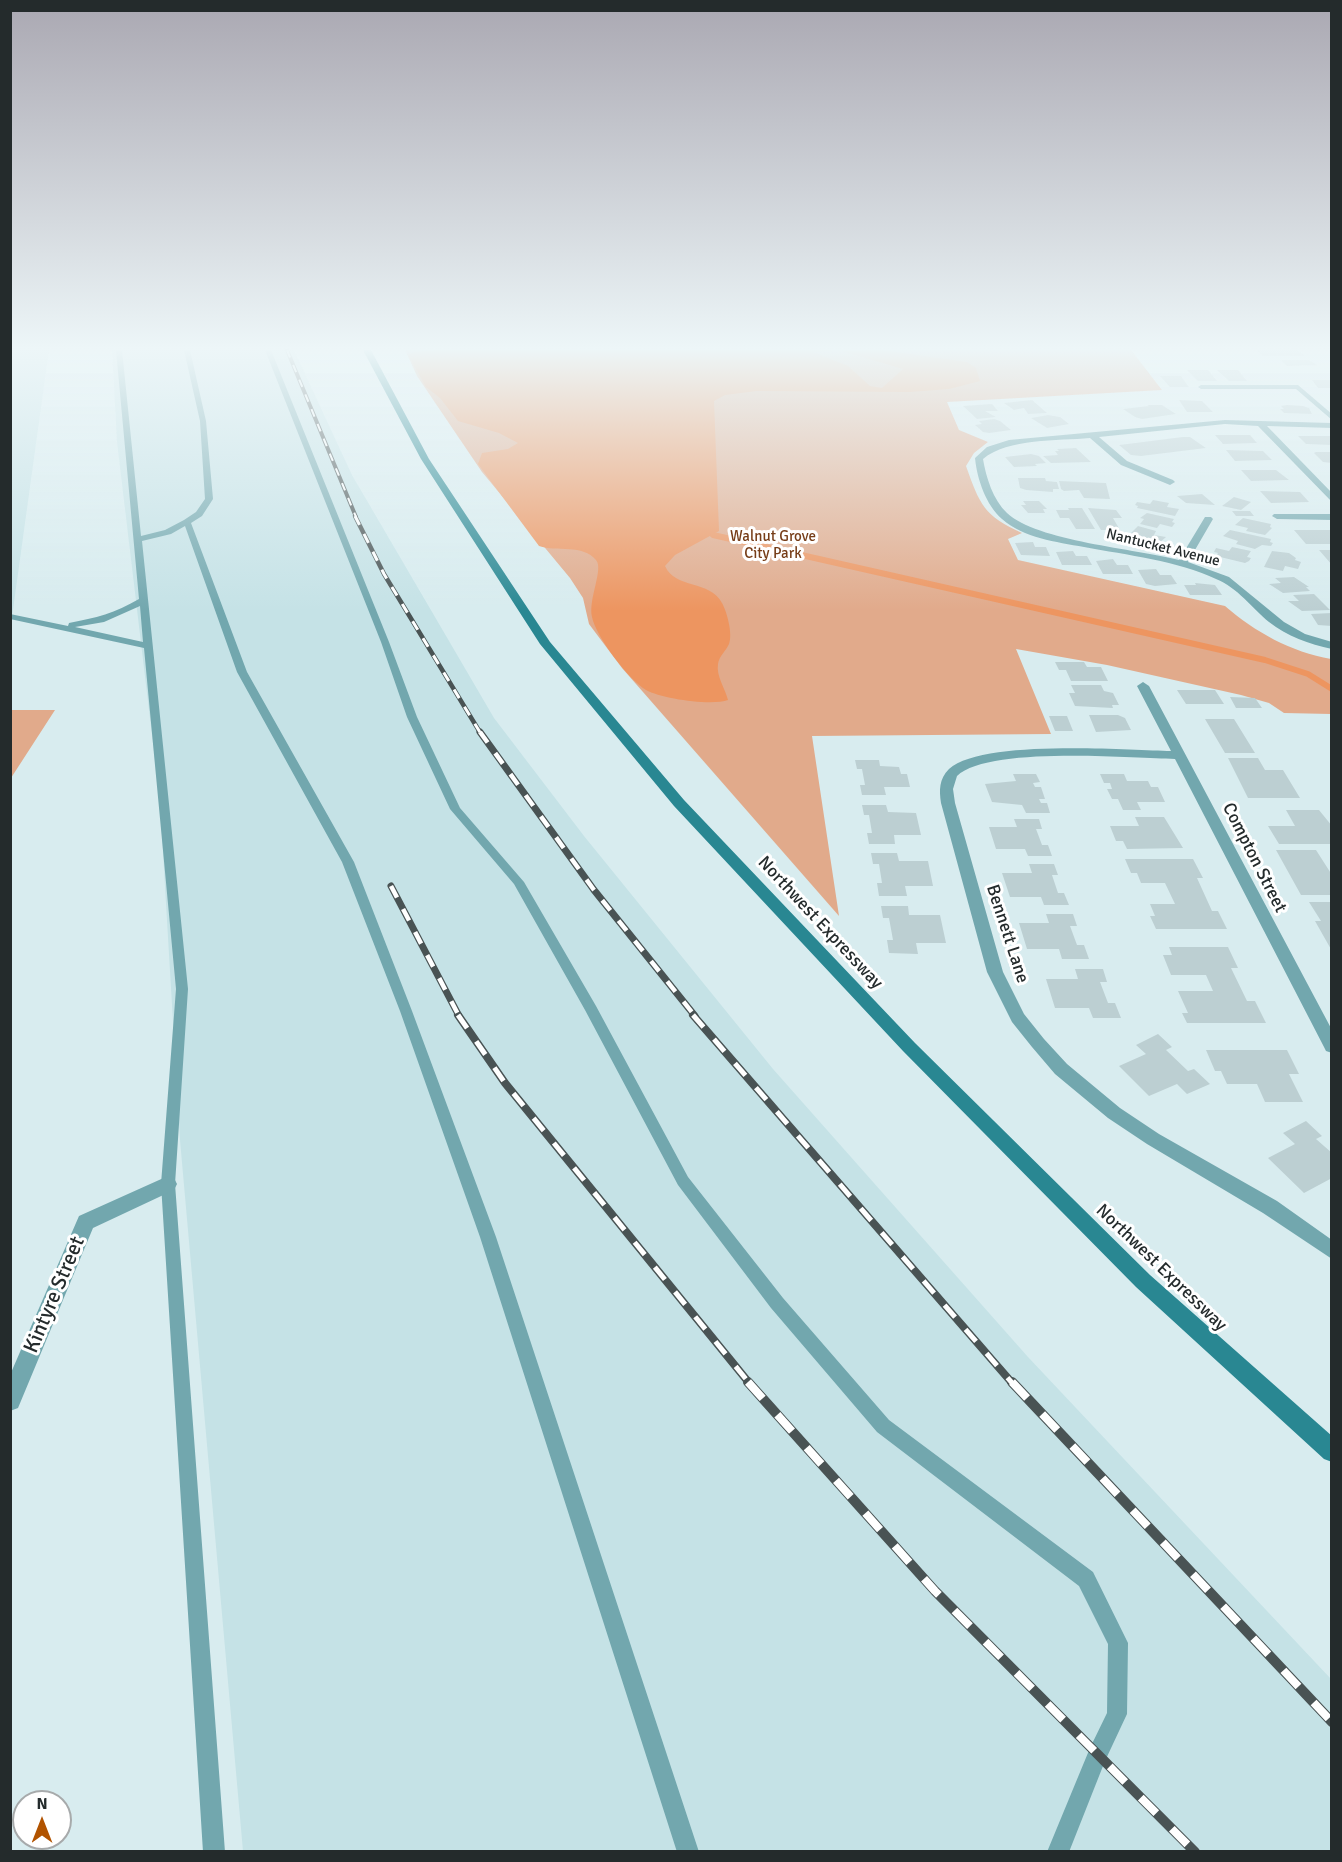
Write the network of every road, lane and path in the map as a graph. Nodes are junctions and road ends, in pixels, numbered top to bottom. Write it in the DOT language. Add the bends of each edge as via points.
graph roads {
  1 [pos="128,437"];
  2 [pos="204,437"];
  3 [pos="303,437"];
  4 [pos="413,437"];
  5 [pos="1071,437"];
  6 [pos="1094,437"];
  7 [pos="1273,437"];
  8 [pos="1170,482"];
  9 [pos="1332,499"];
  10 [pos="1277,516"];
  11 [pos="1332,516"];
  12 [pos="1208,519"];
  13 [pos="187,522"];
  14 [pos="139,539"];
  15 [pos="1181,565"];
  16 [pos="145,599"];
  17 [pos="10,616"];
  18 [pos="56,626"];
  19 [pos="150,646"];
  20 [pos="1332,646"];
  21 [pos="1143,686"];
  22 [pos="1179,755"];
  23 [pos="1332,1047"];
  24 [pos="168,1184"];
  25 [pos="1332,1251"];
  26 [pos="10,1401"];
  27 [pos="1332,1451"];
  28 [pos="213,1851"];
  29 [pos="688,1851"];
  30 [pos="1058,1851"];
  1 -- 14 [label="lane"];
  2 -- 13 [label="lane" via="209,499 199,514"];
  3 -- 30 [label="lane" via="412,717 455,809 518,882 683,1181 777,1303 884,1426 1086,1580 1118,1643 1117,1714"];
  4 -- 27 [label="main road, Northwest Expressway" via="546,644 679,803 909,1047 1143,1281"];
  5 -- 15 [label="street, Nantucket Avenue" via="1024,441 990,449 979,458 988,489 1005,517 1029,530"];
  6 -- 8 [label="street" via="1124,463"];
  7 -- 9 [label="street"];
  10 -- 11 [label="street"];
  12 -- 15 [label="street"];
  13 -- 14 [label="lane" via="168,532"];
  13 -- 29 [label="lane" via="242,672 348,862 406,1011 488,1237"];
  14 -- 16 [label="lane"];
  15 -- 20 [label="street, Nantucket Avenue" via="1233,583 1283,626"];
  16 -- 18 [label="lane" via="95,622"];
  16 -- 19 [label="lane"];
  17 -- 18 [label="lane"];
  18 -- 19 [label="lane"];
  19 -- 24 [label="lane" via="182,988"];
  21 -- 22 [label="street, Compton Street"];
  22 -- 23 [label="street, Compton Street"];
  22 -- 25 [label="street, Bennett Lane" via="1006,755 978,759 951,775 946,783 948,803 995,972 1018,1018 1080,1085 1153,1140 1270,1207"];
  24 -- 26 [label="street, Kintyre Street" via="86,1222"];
  24 -- 28 [label="lane"];
}
